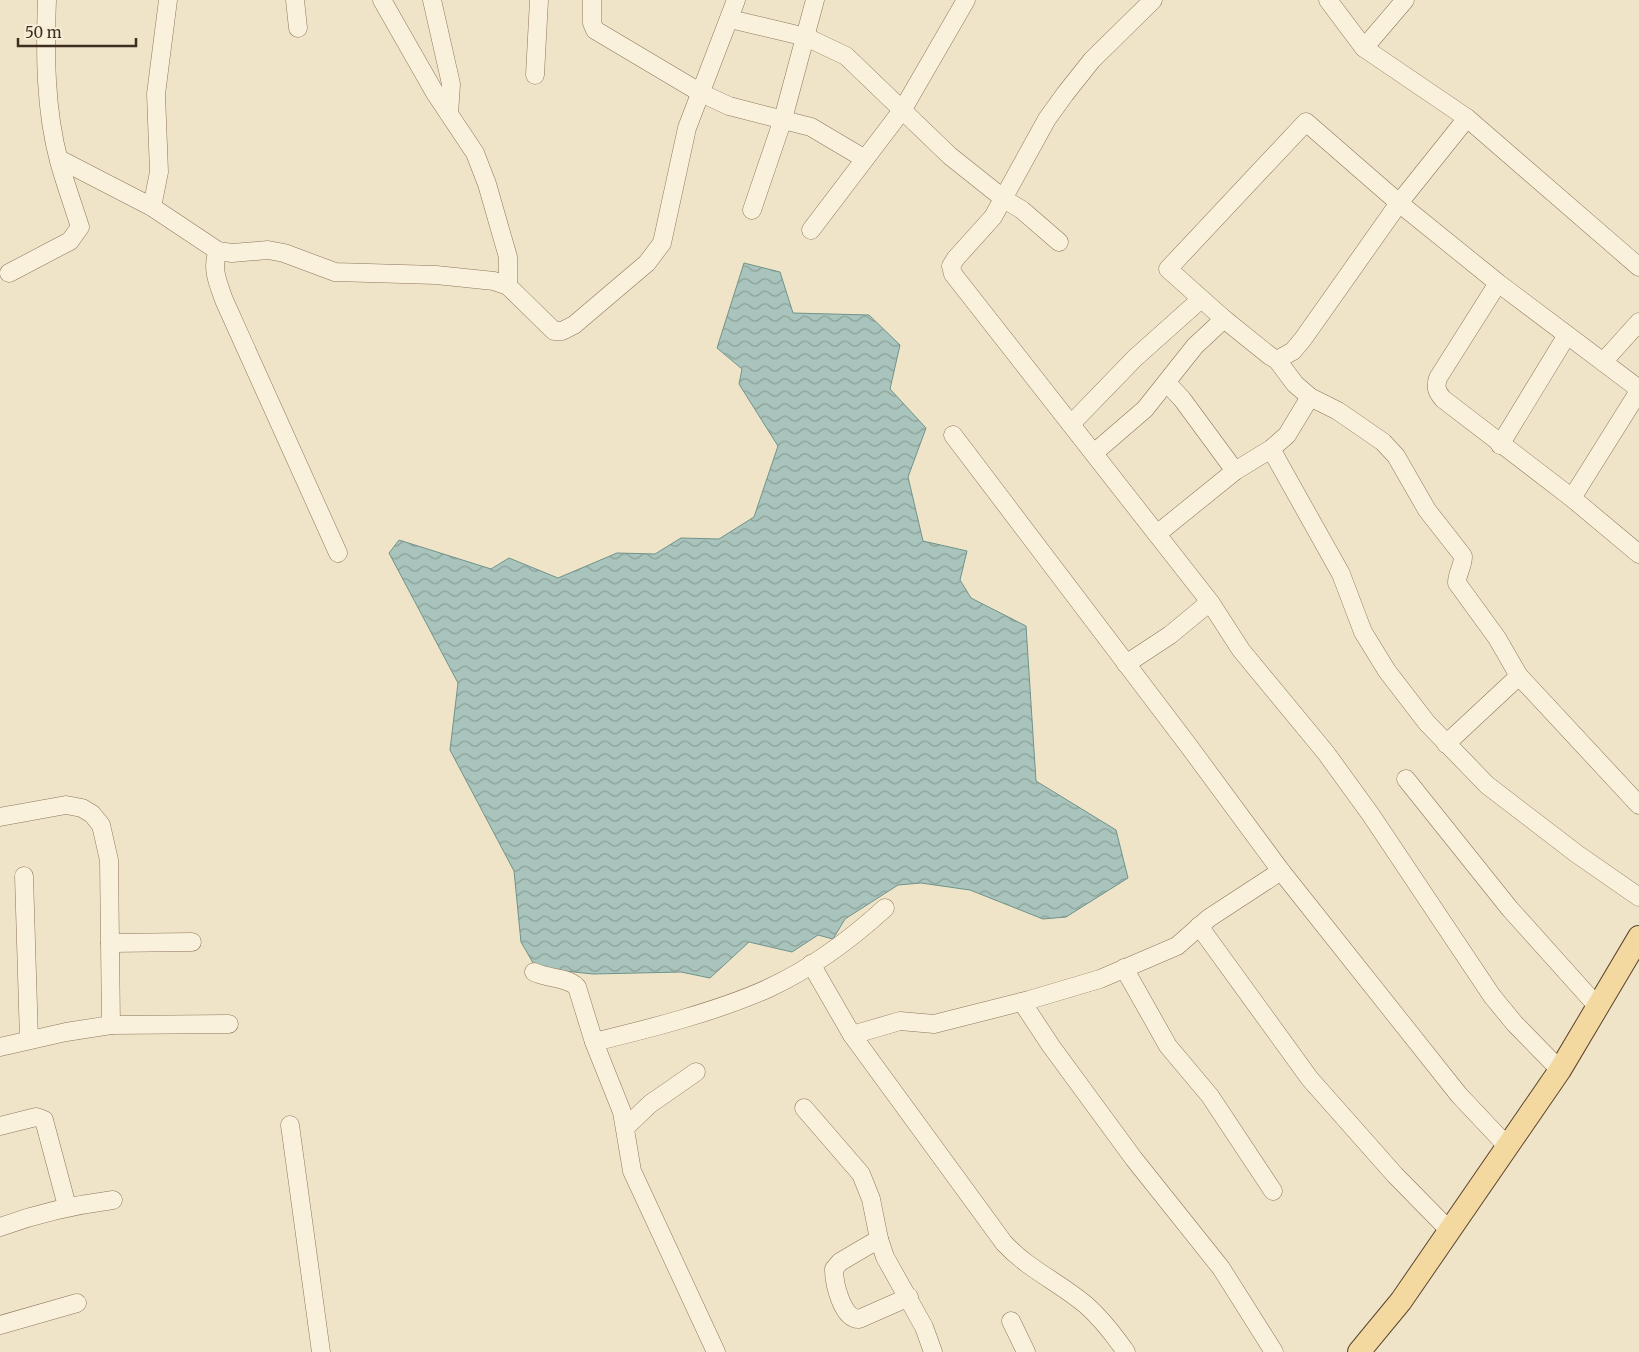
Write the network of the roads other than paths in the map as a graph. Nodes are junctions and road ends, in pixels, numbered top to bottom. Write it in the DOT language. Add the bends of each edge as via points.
graph roads {
  1 [pos="47,0"];
  2 [pos="168,0"];
  3 [pos="296,0"];
  4 [pos="382,0"];
  5 [pos="432,0"];
  6 [pos="539,0"];
  7 [pos="592,0"];
  8 [pos="736,0"];
  9 [pos="815,0"];
  10 [pos="966,0"];
  11 [pos="1153,0"];
  12 [pos="1328,0"];
  13 [pos="1405,0"];
  14 [pos="730,19"];
  15 [pos="298,28"];
  16 [pos="806,37"];
  17 [pos="1364,48"];
  18 [pos="535,76"];
  19 [pos="700,93"];
  20 [pos="903,109"];
  21 [pos="449,114"];
  22 [pos="1467,118"];
  23 [pos="783,119"];
  24 [pos="59,159"];
  25 [pos="865,159"];
  26 [pos="1004,199"];
  27 [pos="1399,203"];
  28 [pos="152,207"];
  29 [pos="752,210"];
  30 [pos="812,230"];
  31 [pos="1059,242"];
  32 [pos="218,251"];
  33 [pos="1639,267"];
  34 [pos="9,273"];
  35 [pos="1498,283"];
  36 [pos="508,286"];
  37 [pos="1201,299"];
  38 [pos="1224,319"];
  39 [pos="1639,322"];
  40 [pos="1567,334"];
  41 [pos="1278,360"];
  42 [pos="1603,362"];
  43 [pos="1167,383"];
  44 [pos="1639,390"];
  45 [pos="1310,397"];
  46 [pos="1071,424"];
  47 [pos="953,435"];
  48 [pos="1500,445"];
  49 [pos="1271,449"];
  50 [pos="1094,453"];
  51 [pos="1235,471"];
  52 [pos="1572,498"];
  53 [pos="1157,534"];
  54 [pos="1638,552"];
  55 [pos="338,553"];
  56 [pos="1210,602"];
  57 [pos="1126,664"];
  58 [pos="1520,676"];
  59 [pos="1446,744"];
  60 [pos="1406,779"];
  61 [pos="1639,806"];
  62 [pos="0,817"];
  63 [pos="1281,871"];
  64 [pos="24,876"];
  65 [pos="1639,897"];
  66 [pos="885,908"];
  67 [pos="1199,926"];
  68 [pos="1639,937"];
  69 [pos="192,942"];
  70 [pos="110,943"];
  71 [pos="811,964"];
  72 [pos="1124,968"];
  73 [pos="534,972"];
  74 [pos="1022,1002"];
  75 [pos="1598,1007"];
  76 [pos="229,1024"];
  77 [pos="111,1025"];
  78 [pos="852,1034"];
  79 [pos="29,1040"];
  80 [pos="594,1042"];
  81 [pos="0,1047"];
  82 [pos="1560,1070"];
  83 [pos="696,1072"];
  84 [pos="804,1108"];
  85 [pos="290,1125"];
  86 [pos="0,1126"];
  87 [pos="626,1127"];
  88 [pos="1508,1147"];
  89 [pos="1273,1191"];
  90 [pos="113,1200"];
  91 [pos="67,1206"];
  92 [pos="0,1227"];
  93 [pos="1450,1231"];
  94 [pos="879,1239"];
  95 [pos="909,1297"];
  96 [pos="77,1303"];
  97 [pos="1011,1321"];
  98 [pos="0,1325"];
  99 [pos="321,1352"];
  100 [pos="716,1352"];
  101 [pos="933,1352"];
  102 [pos="1026,1352"];
  103 [pos="1126,1352"];
  104 [pos="1274,1352"];
  105 [pos="1359,1352"];
  1 -- 24 [label="street" via="45,50"];
  2 -- 28 [label="street" via="156,94 158,172"];
  3 -- 15 [label="street"];
  4 -- 21 [label="street"];
  5 -- 21 [label="street" via="451,84"];
  6 -- 18 [label="street"];
  7 -- 19 [label="street" via="595,30"];
  8 -- 14 [label="street"];
  9 -- 16 [label="street"];
  10 -- 20 [label="street"];
  11 -- 26 [label="street" via="1092,60 1065,94 1047,119"];
  12 -- 17 [label="street"];
  13 -- 17 [label="street"];
  14 -- 16 [label="street"];
  14 -- 19 [label="street"];
  16 -- 20 [label="street" via="846,56"];
  16 -- 23 [label="street"];
  17 -- 22 [label="street"];
  19 -- 23 [label="street" via="728,106"];
  19 -- 36 [label="street" via="687,128 662,243 647,263 574,325 562,331 546,326"];
  20 -- 25 [label="street"];
  20 -- 26 [label="street" via="950,156"];
  21 -- 36 [label="street" via="475,153 487,184 508,257"];
  22 -- 27 [label="street"];
  22 -- 33 [label="street"];
  23 -- 25 [label="street" via="811,127"];
  23 -- 29 [label="street"];
  24 -- 28 [label="street"];
  24 -- 34 [label="street" via="80,227 70,241"];
  25 -- 30 [label="street"];
  26 -- 31 [label="street"];
  26 -- 46 [label="street" via="993,217 956,258 951,266 953,274"];
  27 -- 35 [label="street"];
  27 -- 37 [label="street" via="1306,122 1168,269"];
  27 -- 41 [label="street" via="1303,339 1293,351"];
  28 -- 32 [label="street"];
  32 -- 36 [label="street" via="268,250 335,272 436,275 494,281"];
  32 -- 55 [label="street" via="214,260 224,300"];
  35 -- 40 [label="street"];
  35 -- 48 [label="street" via="1436,385 1443,399"];
  37 -- 38 [label="street"];
  37 -- 46 [label="street" via="1135,358"];
  38 -- 41 [label="street"];
  38 -- 43 [label="street" via="1195,346"];
  39 -- 42 [label="street"];
  40 -- 42 [label="street"];
  40 -- 48 [label="street"];
  41 -- 45 [label="street" via="1295,384"];
  42 -- 44 [label="street"];
  43 -- 50 [label="street" via="1146,409"];
  43 -- 51 [label="street"];
  44 -- 52 [label="street"];
  45 -- 49 [label="street" via="1287,434"];
  45 -- 58 [label="street" via="1338,411 1383,442 1396,456 1427,510 1463,556 1457,583"];
  46 -- 50 [label="street"];
  47 -- 57 [label="street"];
  48 -- 52 [label="street"];
  49 -- 51 [label="street"];
  49 -- 59 [label="street" via="1341,574 1363,632 1387,671"];
  50 -- 53 [label="street"];
  51 -- 53 [label="street"];
  52 -- 54 [label="street"];
  53 -- 56 [label="street"];
  56 -- 57 [label="street" via="1170,635"];
  56 -- 82 [label="street" via="1241,650 1365,807 1492,996"];
  57 -- 63 [label="street"];
  58 -- 59 [label="street"];
  58 -- 61 [label="street"];
  59 -- 65 [label="street" via="1487,785"];
  60 -- 75 [label="street" via="1510,909"];
  62 -- 70 [label="street" via="66,805 92,814 101,825 109,860"];
  63 -- 67 [label="street"];
  63 -- 88 [label="street" via="1459,1095"];
  64 -- 79 [label="street"];
  66 -- 71 [label="street" via="839,947"];
  67 -- 72 [label="street" via="1177,946"];
  67 -- 93 [label="street" via="1316,1086"];
  68 -- 75 [label="main road"];
  69 -- 70 [label="street"];
  70 -- 77 [label="street"];
  71 -- 78 [label="street"];
  71 -- 80 [label="street" via="769,988 711,1009"];
  72 -- 74 [label="street" via="1100,979"];
  72 -- 89 [label="street" via="1168,1046 1210,1096"];
  73 -- 80 [label="street" via="571,981 577,987"];
  74 -- 78 [label="street" via="934,1024 900,1020"];
  74 -- 104 [label="street" via="1134,1159 1221,1268"];
  75 -- 82 [label="main road"];
  76 -- 77 [label="street"];
  77 -- 79 [label="street"];
  78 -- 103 [label="street" via="1004,1243 1019,1260 1086,1305"];
  79 -- 81 [label="street"];
  80 -- 87 [label="street"];
  82 -- 88 [label="main road"];
  83 -- 87 [label="street" via="650,1104"];
  84 -- 94 [label="street" via="860,1174 872,1199"];
  85 -- 99 [label="street"];
  86 -- 91 [label="street" via="36,1117 44,1120"];
  87 -- 100 [label="street" via="632,1171"];
  88 -- 93 [label="main road"];
  90 -- 91 [label="street"];
  91 -- 92 [label="street"];
  93 -- 105 [label="main road" via="1401,1301"];
  94 -- 95 [label="street" via="885,1257"];
  94 -- 95 [label="street" via="834,1269 846,1314 859,1319"];
  95 -- 101 [label="street"];
  96 -- 98 [label="street"];
  97 -- 102 [label="street"];
}
